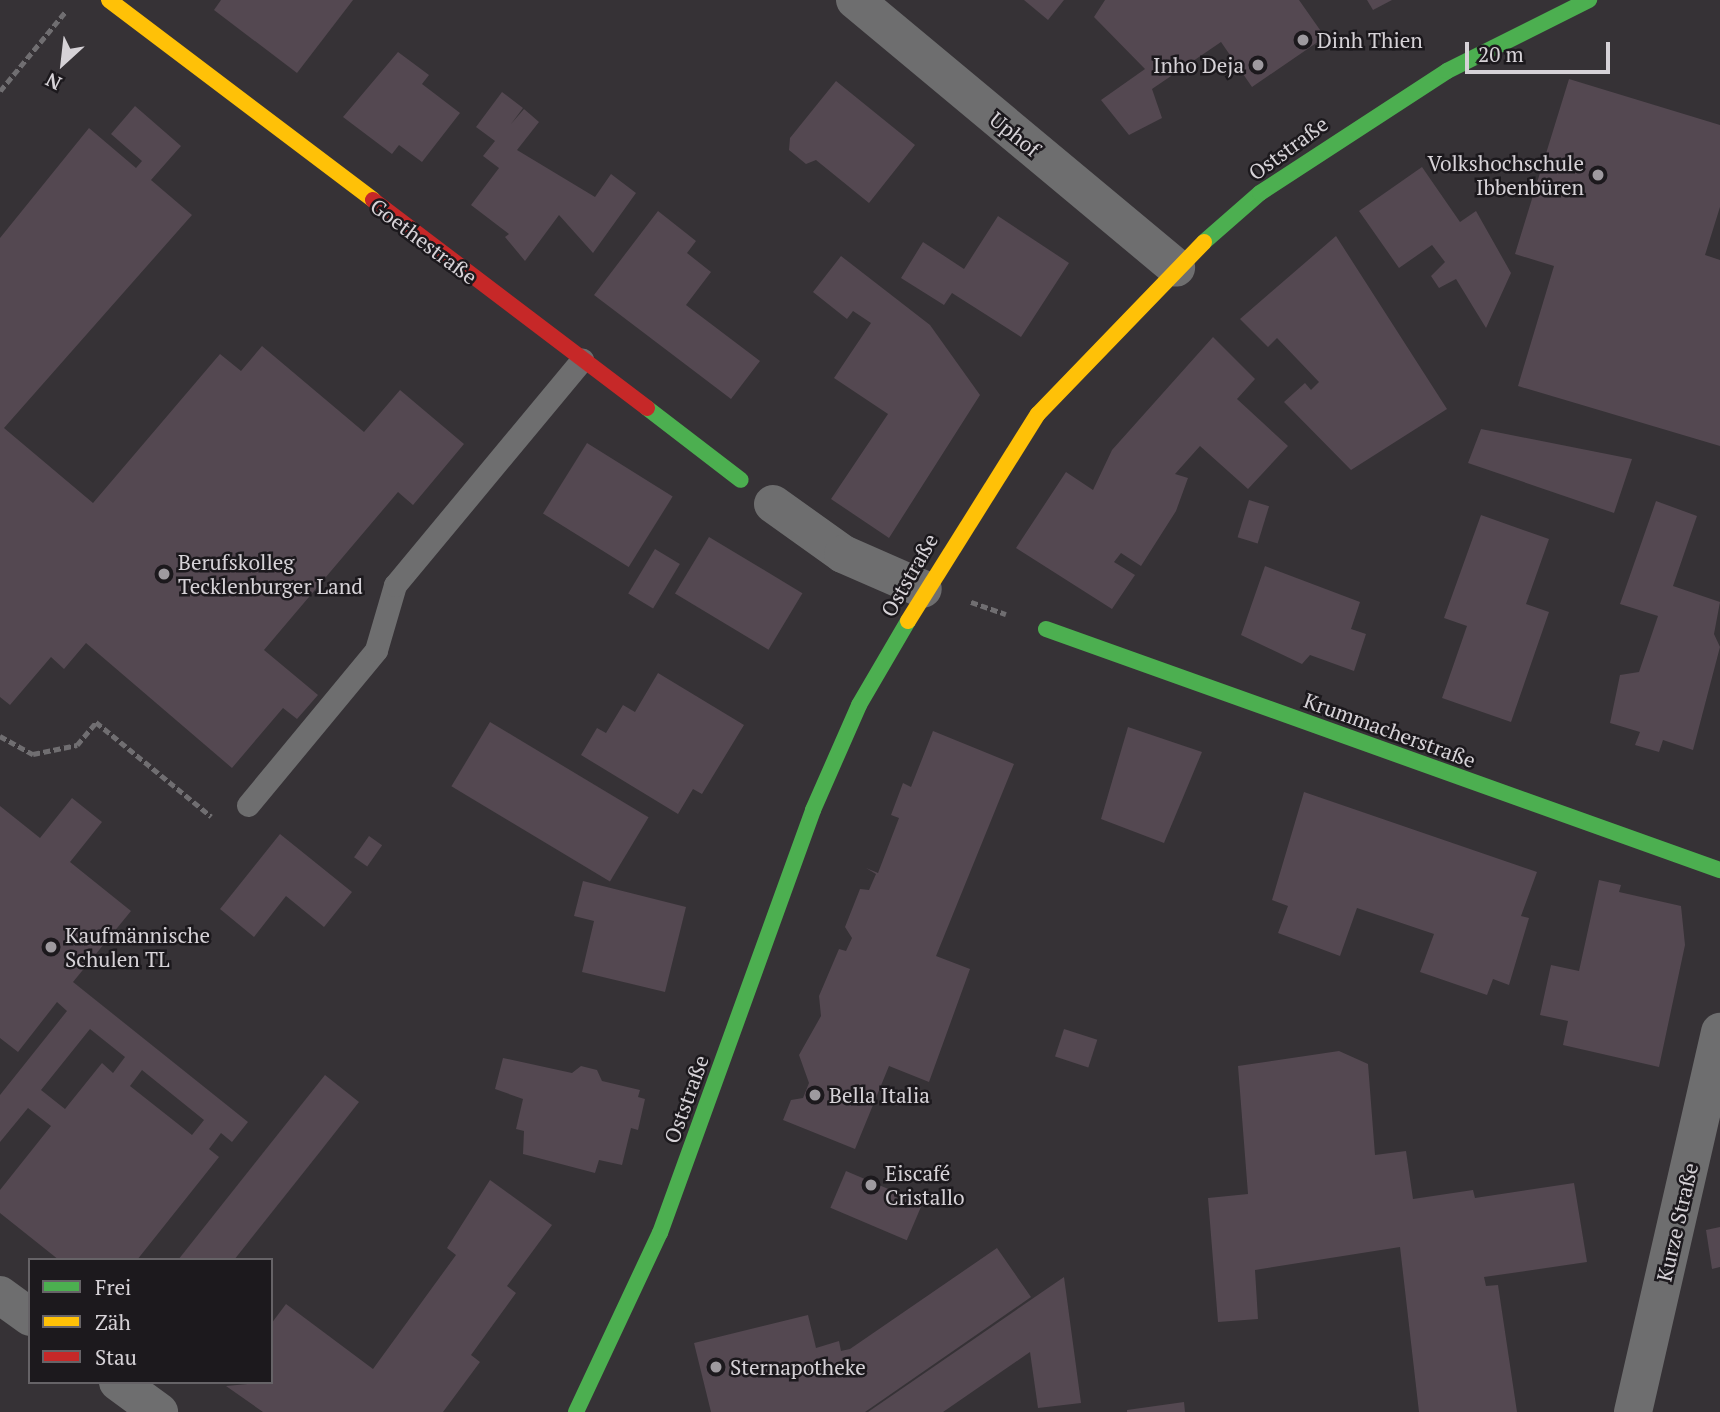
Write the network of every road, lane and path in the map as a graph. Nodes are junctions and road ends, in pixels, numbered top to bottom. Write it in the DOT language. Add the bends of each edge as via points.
graph roads {
  1 [pos="75,0"];
  2 [pos="108,0"];
  3 [pos="855,0"];
  4 [pos="1589,0"];
  5 [pos="0,91"];
  6 [pos="1176,267"];
  7 [pos="582,360"];
  8 [pos="741,480"];
  9 [pos="773,504"];
  10 [pos="923,589"];
  11 [pos="1046,629"];
  12 [pos="0,736"];
  13 [pos="248,805"];
  14 [pos="1720,870"];
  15 [pos="1720,1032"];
  16 [pos="0,1295"];
  17 [pos="28,1316"];
  18 [pos="121,1384"];
  19 [pos="159,1412"];
  20 [pos="576,1412"];
  21 [pos="1633,1412"];
  1 -- 5 [label="path"];
  2 -- 7 [label="main road, Goethestraße"];
  3 -- 6 [label="street, Uphof"];
  4 -- 6 [label="main road, Oststraße" via="1447,71 1351,129 1260,193"];
  6 -- 10 [label="main road, Oststraße" via="1038,414"];
  7 -- 8 [label="main road, Goethestraße"];
  7 -- 13 [label="lane" via="395,585 376,650"];
  9 -- 10 [label="street" via="843,554"];
  10 -- 11 [label="path"];
  10 -- 20 [label="main road, Oststraße" via="859,705 813,810 660,1233"];
  11 -- 14 [label="main road, Krummacherstraße"];
  12 -- 13 [label="path" via="33,754 77,745 96,722 218,821"];
  15 -- 21 [label="street, Kurze Straße"];
  16 -- 17 [label="street"];
  18 -- 19 [label="street"];
}
